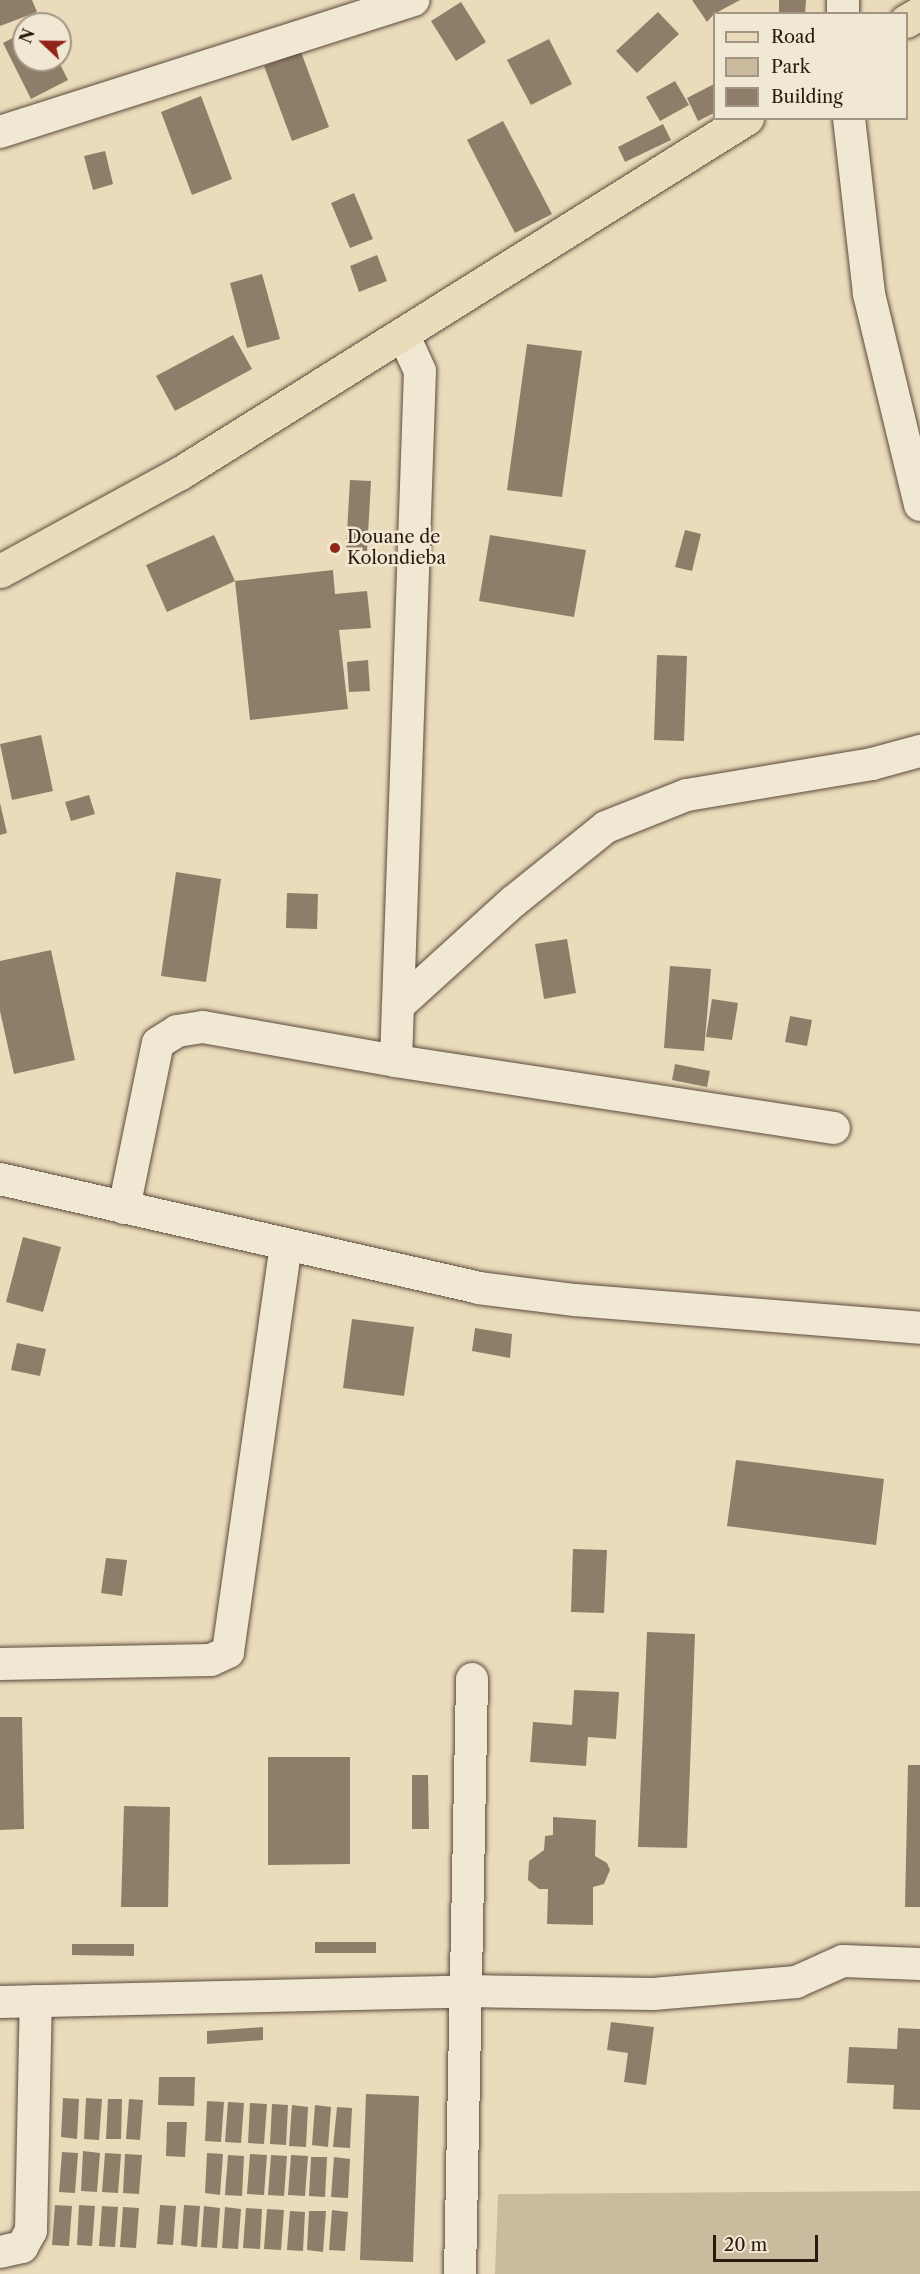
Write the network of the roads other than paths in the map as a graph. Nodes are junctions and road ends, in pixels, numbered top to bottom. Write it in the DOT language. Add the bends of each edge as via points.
graph roads {
  1 [pos="413,0"];
  2 [pos="744,120"];
  3 [pos="849,120"];
  4 [pos="0,132"];
  5 [pos="403,334"];
  6 [pos="920,506"];
  7 [pos="0,571"];
  8 [pos="920,751"];
  9 [pos="398,1006"];
  10 [pos="396,1061"];
  11 [pos="834,1128"];
  12 [pos="0,1179"];
  13 [pos="124,1208"];
  14 [pos="286,1246"];
  15 [pos="920,1328"];
  16 [pos="0,1664"];
  17 [pos="472,1679"];
  18 [pos="920,1964"];
  19 [pos="467,1990"];
  20 [pos="36,2001"];
  21 [pos="0,2002"];
  22 [pos="0,2252"];
  23 [pos="460,2274"];
  1 -- 4 [label="street"];
  2 -- 5 [label="main road"];
  3 -- 6 [label="street" via="869,294"];
  5 -- 7 [label="main road" via="180,473"];
  5 -- 9 [label="street" via="420,371"];
  8 -- 9 [label="street" via="872,764 687,795 606,827 514,901"];
  9 -- 10 [label="street"];
  10 -- 11 [label="street"];
  10 -- 13 [label="street" via="203,1027 177,1031 158,1042"];
  12 -- 13 [label="street"];
  13 -- 14 [label="street"];
  14 -- 15 [label="street" via="478,1288 575,1300"];
  14 -- 16 [label="street" via="228,1652 211,1660"];
  17 -- 19 [label="street"];
  18 -- 19 [label="street" via="843,1961 796,1982 653,1994"];
  19 -- 20 [label="street"];
  19 -- 23 [label="street"];
  20 -- 21 [label="street"];
  20 -- 22 [label="street" via="31,2231 22,2247"];
}
